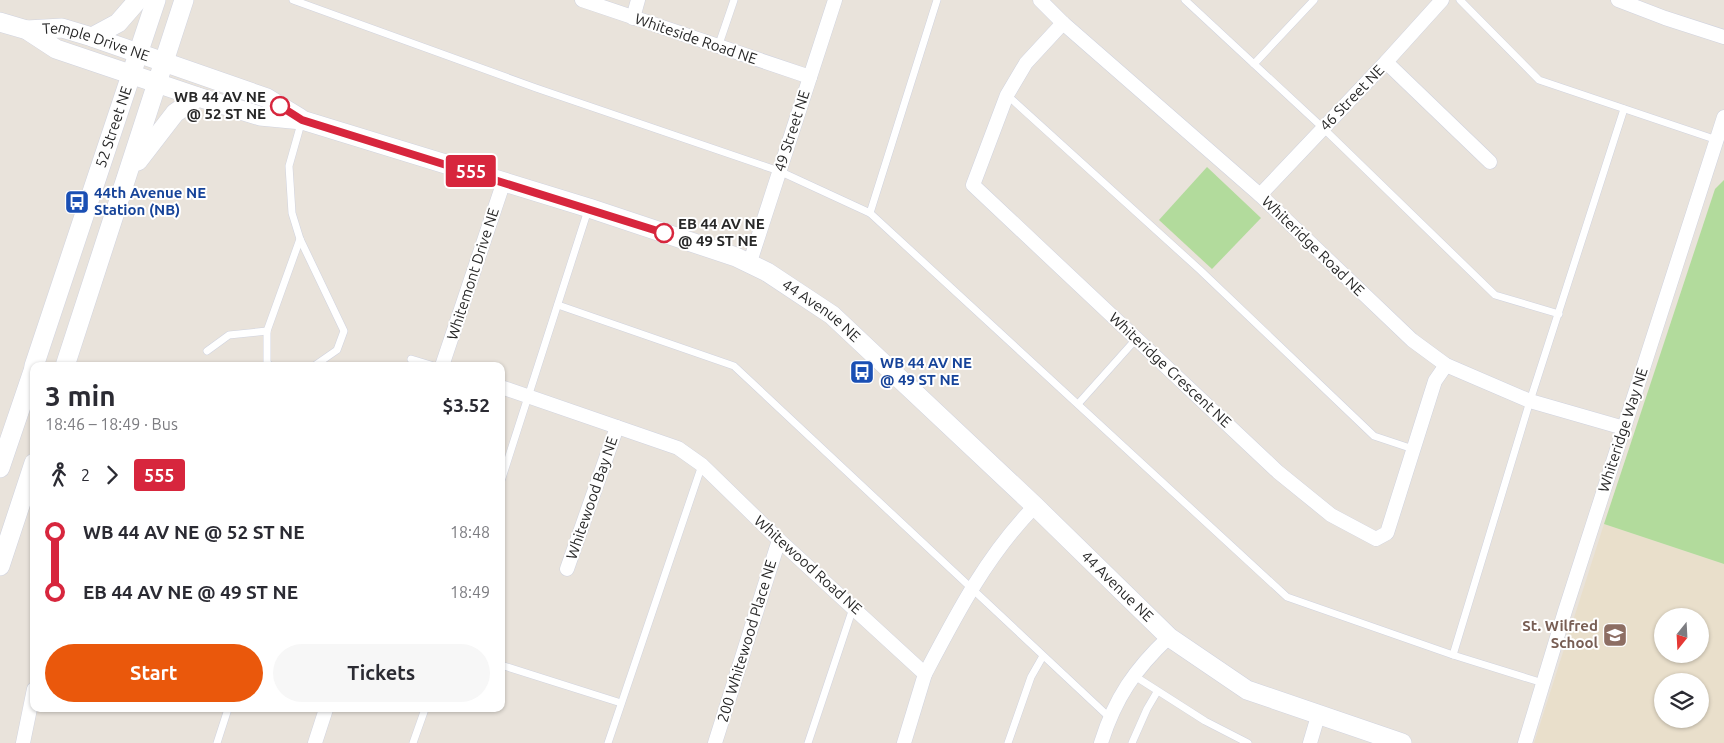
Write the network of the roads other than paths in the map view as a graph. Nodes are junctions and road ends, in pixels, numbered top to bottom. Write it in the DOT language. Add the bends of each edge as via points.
graph roads {
  1 [pos="138,0"];
  2 [pos="156,0"];
  3 [pos="184,0"];
  4 [pos="293,0"];
  5 [pos="582,0"];
  6 [pos="638,0"];
  7 [pos="734,0"];
  8 [pos="834,0"];
  9 [pos="937,0"];
  10 [pos="1040,0"];
  11 [pos="1185,0"];
  12 [pos="1314,0"];
  13 [pos="1442,0"];
  14 [pos="1460,0"];
  15 [pos="1618,0"];
  16 [pos="633,18"];
  17 [pos="0,22"];
  18 [pos="1063,23"];
  19 [pos="27,30"];
  20 [pos="92,37"];
  21 [pos="1724,37"];
  22 [pos="718,47"];
  23 [pos="138,54"];
  24 [pos="163,62"];
  25 [pos="1386,62"];
  26 [pos="1254,64"];
  27 [pos="131,75"];
  28 [pos="810,77"];
  29 [pos="156,83"];
  30 [pos="1007,95"];
  31 [pos="198,97"];
  32 [pos="1624,109"];
  33 [pos="1724,117"];
  34 [pos="302,120"];
  35 [pos="1323,128"];
  36 [pos="1716,140"];
  37 [pos="1490,162"];
  38 [pos="779,171"];
  39 [pos="128,174"];
  40 [pos="504,181"];
  41 [pos="1260,195"];
  42 [pos="589,208"];
  43 [pos="870,212"];
  44 [pos="300,239"];
  45 [pos="750,262"];
  46 [pos="558,305"];
  47 [pos="1558,314"];
  48 [pos="267,331"];
  49 [pos="1137,338"];
  50 [pos="208,351"];
  51 [pos="411,359"];
  52 [pos="36,362"];
  53 [pos="66,362"];
  54 [pos="267,362"];
  55 [pos="320,362"];
  56 [pos="421,362"];
  57 [pos="443,362"];
  58 [pos="1446,365"];
  59 [pos="30,379"];
  60 [pos="505,388"];
  61 [pos="529,396"];
  62 [pos="1530,401"];
  63 [pos="1078,404"];
  64 [pos="617,427"];
  65 [pos="1624,428"];
  66 [pos="1413,449"];
  67 [pos="702,465"];
  68 [pos="0,468"];
  69 [pos="505,469"];
  70 [pos="30,475"];
  71 [pos="1035,506"];
  72 [pos="779,540"];
  73 [pos="0,566"];
  74 [pos="568,569"];
  75 [pos="970,588"];
  76 [pos="854,606"];
  77 [pos="1169,637"];
  78 [pos="1453,655"];
  79 [pos="1043,656"];
  80 [pos="505,666"];
  81 [pos="925,674"];
  82 [pos="1133,675"];
  83 [pos="1543,683"];
  84 [pos="1157,692"];
  85 [pos="621,703"];
  86 [pos="30,709"];
  87 [pos="227,712"];
  88 [pos="325,712"];
  89 [pos="424,712"];
  90 [pos="1109,716"];
  91 [pos="1318,716"];
  92 [pos="23,743"];
  93 [pos="217,743"];
  94 [pos="315,743"];
  95 [pos="413,743"];
  96 [pos="608,743"];
  97 [pos="715,743"];
  98 [pos="808,743"];
  99 [pos="904,743"];
  100 [pos="1008,743"];
  101 [pos="1101,743"];
  102 [pos="1132,743"];
  103 [pos="1248,743"];
  104 [pos="1310,743"];
  105 [pos="1402,743"];
  106 [pos="1525,743"];
  1 -- 20 [label="street" via="118,22"];
  2 -- 23 [label="street, 52 Street NE"];
  3 -- 24 [label="street, 52 Street NE"];
  4 -- 38 [label="lane"];
  5 -- 16 [label="street, Whiteside Road NE"];
  6 -- 16 [label="street"];
  7 -- 22 [label="lane"];
  8 -- 28 [label="street, 49 Street NE"];
  9 -- 43 [label="lane"];
  10 -- 18 [label="street, Whiteridge Road NE"];
  11 -- 26 [label="lane"];
  12 -- 26 [label="lane"];
  13 -- 25 [label="street, 46 Street NE"];
  14 -- 32 [label="lane" via="1539,80"];
  15 -- 21 [label="street"];
  16 -- 22 [label="street, Whiteside Road NE"];
  17 -- 19 [label="street, Temple Drive NE"];
  18 -- 30 [label="street, Whiteridge Crescent NE" via="1026,63"];
  18 -- 41 [label="street, Whiteridge Road NE"];
  19 -- 20 [label="street, Temple Drive NE" via="62,28"];
  19 -- 27 [label="street, Temple Drive NE" via="56,49"];
  20 -- 23 [label="street, Temple Drive NE"];
  22 -- 28 [label="street, Whiteside Road NE"];
  23 -- 24 [label="street, Temple Drive NE"];
  23 -- 27 [label="street, 52 Street NE"];
  24 -- 29 [label="street, 52 Street NE"];
  24 -- 34 [label="street, 44 Avenue NE" via="267,98"];
  25 -- 35 [label="street, 46 Street NE"];
  25 -- 37 [label="street"];
  26 -- 35 [label="lane"];
  27 -- 29 [label="street, 44 Avenue NE"];
  27 -- 52 [label="street, 52 Street NE"];
  28 -- 38 [label="street, 49 Street NE"];
  29 -- 31 [label="street, 44 Avenue NE"];
  29 -- 39 [label="street, 52 Street NE"];
  30 -- 49 [label="street, Whiteridge Crescent NE" via="973,185"];
  30 -- 66 [label="lane" via="1200,270 1374,436"];
  31 -- 34 [label="street, 44 Avenue NE" via="260,116"];
  31 -- 39 [label="street" via="175,112"];
  32 -- 36 [label="lane"];
  32 -- 47 [label="lane"];
  33 -- 36 [label="street, Whiteridge Way NE"];
  34 -- 40 [label="street, 44 Avenue NE"];
  34 -- 44 [label="lane" via="289,166 292,212"];
  35 -- 41 [label="street, 46 Street NE"];
  35 -- 47 [label="lane" via="1495,295"];
  36 -- 65 [label="street, Whiteridge Way NE"];
  38 -- 43 [label="lane"];
  38 -- 45 [label="street, 49 Street NE"];
  39 -- 53 [label="street, 52 Street NE"];
  40 -- 42 [label="street, 44 Avenue NE"];
  40 -- 57 [label="street, Whitemont Drive NE"];
  41 -- 58 [label="street, Whiteridge Road NE" via="1412,340"];
  42 -- 45 [label="street, 44 Avenue NE"];
  42 -- 46 [label="lane"];
  43 -- 63 [label="lane"];
  44 -- 48 [label="lane"];
  44 -- 55 [label="lane" via="344,332 337,350"];
  45 -- 71 [label="street, 44 Avenue NE" via="832,315"];
  46 -- 61 [label="lane"];
  46 -- 75 [label="lane" via="734,366"];
  47 -- 62 [label="lane"];
  48 -- 50 [label="lane" via="229,335"];
  48 -- 54 [label="lane"];
  49 -- 63 [label="lane"];
  49 -- 66 [label="street, Whiteridge Crescent NE" via="1278,472 1330,514 1376,539 1387,533"];
  51 -- 56 [label="lane"];
  58 -- 62 [label="street, Whiteridge Road NE"];
  58 -- 66 [label="street, Whiteridge Crescent NE" via="1435,381"];
  59 -- 68 [label="street, 52 Street NE"];
  60 -- 61 [label="street, Whitewood Road NE"];
  61 -- 64 [label="street, Whitewood Road NE"];
  61 -- 69 [label="lane"];
  62 -- 65 [label="street, Whiteridge Road NE"];
  62 -- 78 [label="lane"];
  63 -- 78 [label="lane" via="1287,596"];
  64 -- 67 [label="street, Whitewood Road NE" via="678,448"];
  64 -- 74 [label="street, Whitewood Bay NE"];
  65 -- 83 [label="street, Whiteridge Way NE"];
  67 -- 72 [label="street, Whitewood Road NE"];
  67 -- 85 [label="lane"];
  70 -- 73 [label="street"];
  71 -- 75 [label="street" via="1018,523"];
  71 -- 77 [label="street, 44 Avenue NE"];
  72 -- 76 [label="street, Whitewood Road NE"];
  72 -- 97 [label="street, 200 Whitewood Place NE"];
  75 -- 79 [label="lane"];
  75 -- 81 [label="street"];
  76 -- 81 [label="street, Whitewood Road NE"];
  76 -- 98 [label="lane"];
  77 -- 82 [label="street"];
  77 -- 91 [label="street, 44 Avenue NE" via="1247,690"];
  78 -- 83 [label="lane"];
  79 -- 90 [label="lane"];
  79 -- 100 [label="lane" via="1031,677"];
  80 -- 85 [label="lane"];
  81 -- 99 [label="street"];
  82 -- 84 [label="lane"];
  82 -- 90 [label="street"];
  83 -- 106 [label="street, Whiteridge Way NE"];
  84 -- 102 [label="lane"];
  84 -- 103 [label="lane"];
  85 -- 96 [label="lane"];
  86 -- 92 [label="street"];
  87 -- 93 [label="lane"];
  88 -- 94 [label="street"];
  89 -- 95 [label="lane"];
  90 -- 101 [label="street"];
  91 -- 104 [label="street"];
  91 -- 105 [label="street, 44 Avenue NE"];
}
